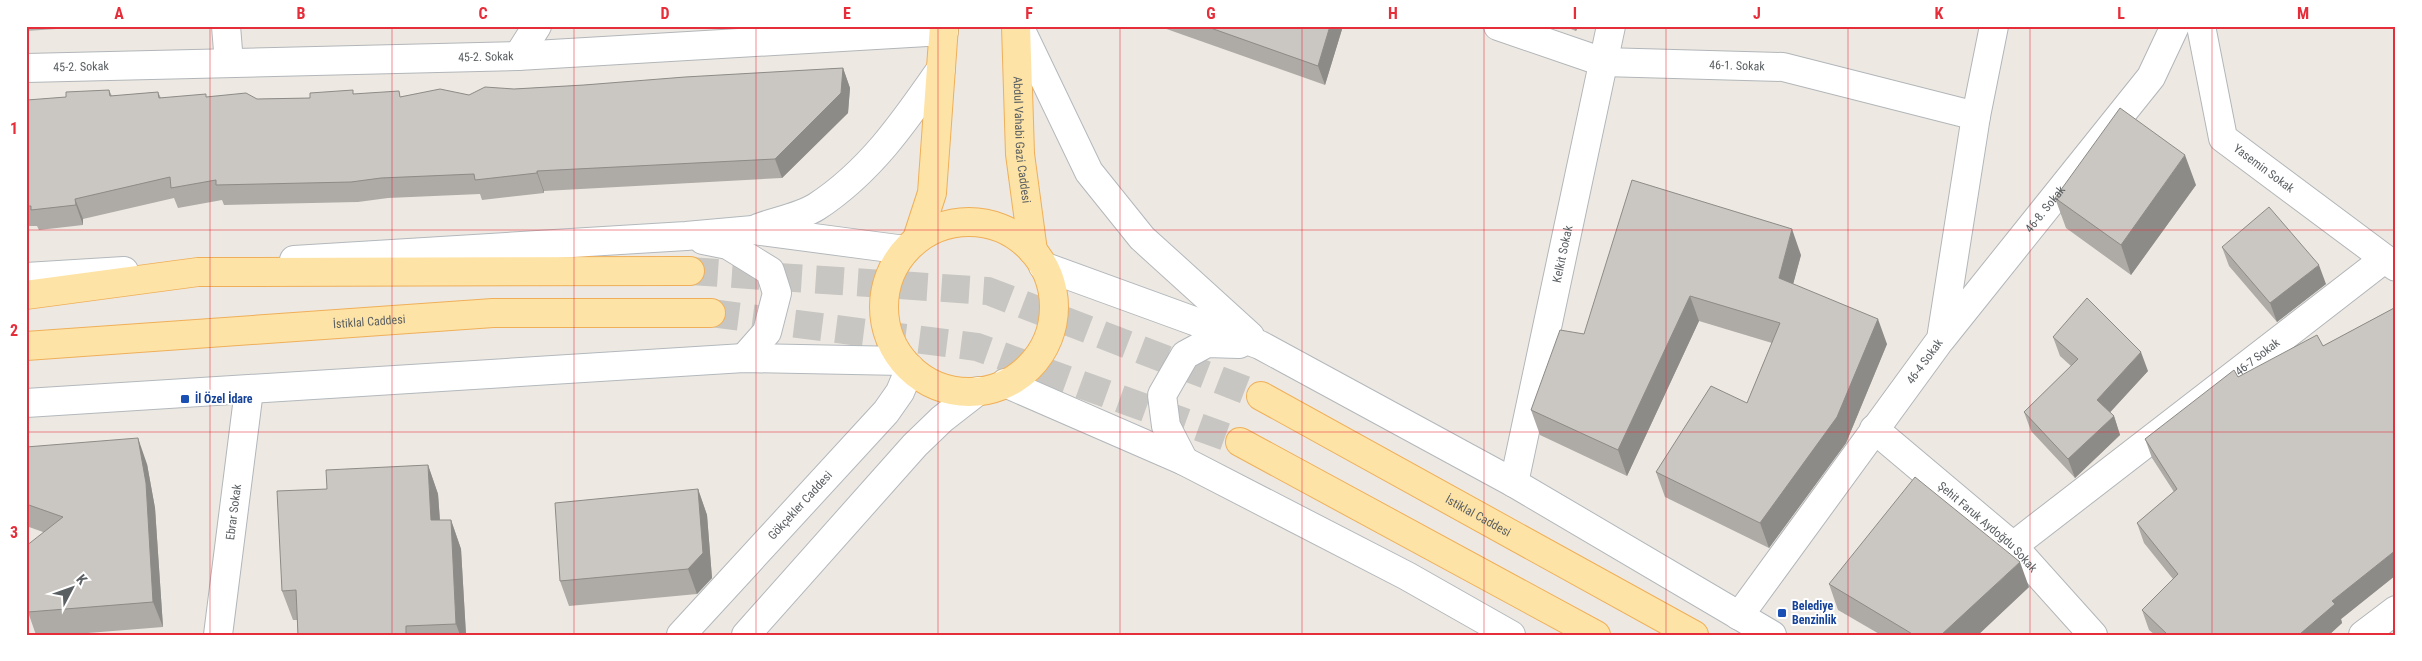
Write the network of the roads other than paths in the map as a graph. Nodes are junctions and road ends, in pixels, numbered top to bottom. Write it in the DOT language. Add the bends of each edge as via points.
graph roads {
  1 [pos="226,26"];
  2 [pos="536,26"];
  3 [pos="1017,26"];
  4 [pos="1498,26"];
  5 [pos="1611,26"];
  6 [pos="1994,26"];
  7 [pos="2175,26"];
  8 [pos="2202,26"];
  9 [pos="944,29"];
  10 [pos="518,56"];
  11 [pos="1604,62"];
  12 [pos="229,63"];
  13 [pos="26,68"];
  14 [pos="941,69"];
  15 [pos="1976,116"];
  16 [pos="753,230"];
  17 [pos="686,236"];
  18 [pos="911,245"];
  19 [pos="1038,259"];
  20 [pos="2390,264"];
  21 [pos="690,271"];
  22 [pos="26,277"];
  23 [pos="26,294"];
  24 [pos="711,313"];
  25 [pos="1941,339"];
  26 [pos="1260,345"];
  27 [pos="26,346"];
  28 [pos="744,358"];
  29 [pos="907,364"];
  30 [pos="1004,384"];
  31 [pos="249,390"];
  32 [pos="978,391"];
  33 [pos="1261,396"];
  34 [pos="26,403"];
  35 [pos="1874,428"];
  36 [pos="1240,442"];
  37 [pos="1184,461"];
  38 [pos="1514,483"];
  39 [pos="2013,546"];
  40 [pos="2396,610"];
  41 [pos="1739,616"];
  42 [pos="218,635"];
  43 [pos="681,635"];
  44 [pos="746,635"];
  45 [pos="1511,635"];
  46 [pos="1596,635"];
  47 [pos="1694,635"];
  48 [pos="1772,635"];
  49 [pos="2092,635"];
  50 [pos="2363,635"];
  1 -- 12 [label="street"];
  2 -- 10 [label="street"];
  3 -- 19 [label="main road, Abdul Vahabi Gazi Caddesi" via="1020,154"];
  3 -- 26 [label="street" via="1089,172 1142,238"];
  4 -- 11 [label="street, 46-1. Sokak"];
  5 -- 11 [label="street, Kelkit Sokak"];
  6 -- 15 [label="street, 46-4 Sokak"];
  7 -- 25 [label="street, 46-8. Sokak" via="2151,77"];
  8 -- 20 [label="street, Yasemin Sokak" via="2223,138"];
  9 -- 10 [label="street, 45-2. Sokak"];
  9 -- 14 [label="main road"];
  10 -- 12 [label="street, 45-2. Sokak"];
  11 -- 15 [label="street, 46-1. Sokak" via="1784,66"];
  11 -- 38 [label="street, Kelkit Sokak"];
  12 -- 13 [label="street, 45-2. Sokak"];
  14 -- 16 [label="street" via="894,136 854,179 814,208"];
  14 -- 18 [label="main road" via="932,193"];
  15 -- 25 [label="street, 46-4 Sokak"];
  16 -- 17 [label="street"];
  16 -- 18 [label="street"];
  17 -- 22 [label="street"];
  17 -- 28 [label="street" via="728,245 770,271 777,293 767,332"];
  18 -- 19 [label="main road" via="945,225 977,222 1008,232"];
  18 -- 29 [label="main road" via="893,268 884,300 888,332"];
  19 -- 26 [label="street"];
  19 -- 30 [label="main road" via="1053,296 1049,334 1030,365"];
  20 -- 39 [label="street, 46-7 Sokak"];
  21 -- 23 [label="main road" via="198,272"];
  24 -- 27 [label="main road, İstiklal Caddesi" via="493,313"];
  25 -- 35 [label="street, 46-4 Sokak"];
  26 -- 37 [label="street" via="1206,343 1185,355 1162,395 1166,426"];
  26 -- 38 [label="street"];
  28 -- 29 [label="street"];
  28 -- 31 [label="street"];
  29 -- 32 [label="main road" via="927,380 944,388"];
  29 -- 43 [label="street, Gökçekler Caddesi" via="900,392 886,412"];
  30 -- 32 [label="main road"];
  30 -- 37 [label="street"];
  31 -- 34 [label="street"];
  31 -- 42 [label="street, Ebrar Sokak"];
  32 -- 44 [label="street" via="915,445"];
  33 -- 47 [label="main road, İstiklal Caddesi"];
  35 -- 39 [label="street, Şehit Faruk Aydoğdu Sokak"];
  35 -- 41 [label="street, 46-4 Sokak"];
  36 -- 46 [label="main road"];
  37 -- 45 [label="street" via="1407,576"];
  38 -- 41 [label="street"];
  39 -- 49 [label="street, Şehit Faruk Aydoğdu Sokak"];
  40 -- 50 [label="street"];
  41 -- 48 [label="street"];
}
